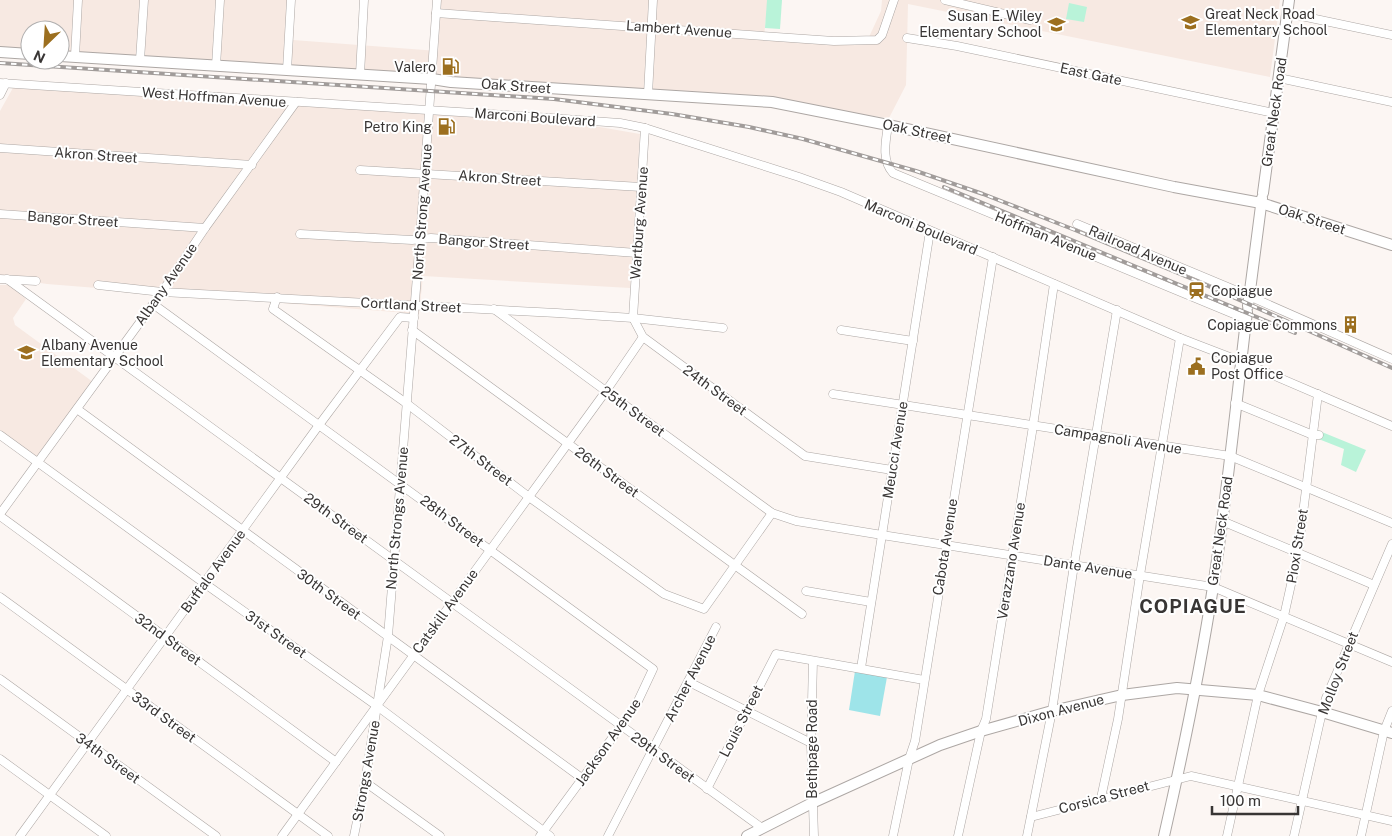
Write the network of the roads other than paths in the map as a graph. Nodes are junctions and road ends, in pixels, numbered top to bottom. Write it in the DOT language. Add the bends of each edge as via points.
graph roads {
  1 [pos="78,0"];
  2 [pos="144,0"];
  3 [pos="220,0"];
  4 [pos="291,0"];
  5 [pos="364,0"];
  6 [pos="437,0"];
  7 [pos="653,0"];
  8 [pos="894,0"];
  9 [pos="945,0"];
  10 [pos="1289,0"];
  11 [pos="436,12"];
  12 [pos="1287,13"];
  13 [pos="1030,20"];
  14 [pos="651,27"];
  15 [pos="1392,35"];
  16 [pos="907,38"];
  17 [pos="0,52"];
  18 [pos="20,53"];
  19 [pos="70,56"];
  20 [pos="74,56"];
  21 [pos="140,60"];
  22 [pos="216,66"];
  23 [pos="287,70"];
  24 [pos="360,74"];
  25 [pos="1279,78"];
  26 [pos="432,79"];
  27 [pos="3,83"];
  28 [pos="648,94"];
  29 [pos="0,95"];
  30 [pos="296,102"];
  31 [pos="1392,102"];
  32 [pos="429,110"];
  33 [pos="1274,113"];
  34 [pos="888,124"];
  35 [pos="645,128"];
  36 [pos="0,148"];
  37 [pos="252,165"];
  38 [pos="360,170"];
  39 [pos="425,175"];
  40 [pos="641,187"];
  41 [pos="1262,198"];
  42 [pos="0,214"];
  43 [pos="1077,224"];
  44 [pos="205,228"];
  45 [pos="930,231"];
  46 [pos="300,234"];
  47 [pos="420,239"];
  48 [pos="1392,245"];
  49 [pos="637,253"];
  50 [pos="992,257"];
  51 [pos="3,279"];
  52 [pos="36,281"];
  53 [pos="1054,284"];
  54 [pos="98,285"];
  55 [pos="162,292"];
  56 [pos="275,300"];
  57 [pos="153,304"];
  58 [pos="415,306"];
  59 [pos="1247,308"];
  60 [pos="494,309"];
  61 [pos="1117,310"];
  62 [pos="414,318"];
  63 [pos="633,318"];
  64 [pos="723,328"];
  65 [pos="412,330"];
  66 [pos="841,330"];
  67 [pos="643,337"];
  68 [pos="1180,338"];
  69 [pos="913,341"];
  70 [pos="114,357"];
  71 [pos="1392,359"];
  72 [pos="1240,361"];
  73 [pos="360,372"];
  74 [pos="606,391"];
  75 [pos="833,394"];
  76 [pos="1318,394"];
  77 [pos="1235,403"];
  78 [pos="406,404"];
  79 [pos="902,405"];
  80 [pos="77,409"];
  81 [pos="967,416"];
  82 [pos="319,425"];
  83 [pos="1033,426"];
  84 [pos="1392,426"];
  85 [pos="0,435"];
  86 [pos="1316,435"];
  87 [pos="1097,436"];
  88 [pos="568,443"];
  89 [pos="1163,446"];
  90 [pos="1230,456"];
  91 [pos="37,463"];
  92 [pos="892,470"];
  93 [pos="280,478"];
  94 [pos="401,483"];
  95 [pos="1306,487"];
  96 [pos="529,497"];
  97 [pos="772,513"];
  98 [pos="0,515"];
  99 [pos="1222,521"];
  100 [pos="1392,524"];
  101 [pos="242,531"];
  102 [pos="882,535"];
  103 [pos="1392,544"];
  104 [pos="946,545"];
  105 [pos="490,550"];
  106 [pos="1298,553"];
  107 [pos="1012,554"];
  108 [pos="393,560"];
  109 [pos="735,565"];
  110 [pos="1074,565"];
  111 [pos="1140,575"];
  112 [pos="204,584"];
  113 [pos="1374,585"];
  114 [pos="1213,587"];
  115 [pos="806,591"];
  116 [pos="0,597"];
  117 [pos="871,602"];
  118 [pos="452,603"];
  119 [pos="802,614"];
  120 [pos="1284,616"];
  121 [pos="716,627"];
  122 [pos="388,636"];
  123 [pos="165,637"];
  124 [pos="1349,644"];
  125 [pos="414,655"];
  126 [pos="813,661"];
  127 [pos="1392,662"];
  128 [pos="861,668"];
  129 [pos="654,669"];
  130 [pos="0,680"];
  131 [pos="924,680"];
  132 [pos="689,682"];
  133 [pos="127,689"];
  134 [pos="1195,689"];
  135 [pos="1122,695"];
  136 [pos="1258,695"];
  137 [pos="377,706"];
  138 [pos="747,711"];
  139 [pos="1052,711"];
  140 [pos="1392,711"];
  141 [pos="1322,712"];
  142 [pos="621,726"];
  143 [pos="981,731"];
  144 [pos="1388,732"];
  145 [pos="88,743"];
  146 [pos="811,743"];
  147 [pos="653,750"];
  148 [pos="0,759"];
  149 [pos="909,759"];
  150 [pos="336,762"];
  151 [pos="582,778"];
  152 [pos="1177,778"];
  153 [pos="365,782"];
  154 [pos="1238,787"];
  155 [pos="707,788"];
  156 [pos="50,795"];
  157 [pos="1101,798"];
  158 [pos="1302,801"];
  159 [pos="812,803"];
  160 [pos="298,814"];
  161 [pos="1366,815"];
  162 [pos="1031,817"];
  163 [pos="1392,821"];
  164 [pos="762,828"];
  165 [pos="545,834"];
  166 [pos="20,836"];
  167 [pos="106,836"];
  168 [pos="216,836"];
  169 [pos="282,836"];
  170 [pos="328,836"];
  171 [pos="354,836"];
  172 [pos="440,836"];
  173 [pos="608,836"];
  174 [pos="748,836"];
  175 [pos="814,836"];
  176 [pos="892,836"];
  177 [pos="958,836"];
  178 [pos="1027,836"];
  179 [pos="1164,836"];
  180 [pos="1227,836"];
  181 [pos="1294,836"];
  182 [pos="1361,836"];
  1 -- 20 [label="street"];
  2 -- 21 [label="street"];
  3 -- 22 [label="street"];
  4 -- 23 [label="street"];
  5 -- 24 [label="street"];
  6 -- 11 [label="street, North Strong Avenue"];
  7 -- 14 [label="street"];
  8 -- 14 [label="street, Lambert Avenue" via="882,35 877,40 834,41"];
  9 -- 13 [label="street"];
  10 -- 12 [label="main road, Great Neck Road"];
  11 -- 14 [label="street, Lambert Avenue"];
  11 -- 26 [label="street, North Strong Avenue"];
  12 -- 15 [label="street"];
  12 -- 25 [label="main road, Great Neck Road"];
  14 -- 28 [label="street"];
  16 -- 33 [label="street, East Gate"];
  17 -- 18 [label="main road"];
  19 -- 20 [label="main road"];
  20 -- 21 [label="main road"];
  21 -- 22 [label="main road"];
  22 -- 23 [label="main road"];
  23 -- 24 [label="main road"];
  24 -- 26 [label="main road"];
  25 -- 31 [label="street"];
  25 -- 33 [label="main road, Great Neck Road"];
  26 -- 28 [label="main road, Oak Street"];
  26 -- 32 [label="street, North Strong Avenue"];
  27 -- 29 [label="street"];
  27 -- 30 [label="street, West Hoffman Avenue"];
  28 -- 34 [label="main road, Oak Street" via="772,102"];
  30 -- 32 [label="street, West Hoffman Avenue"];
  30 -- 37 [label="street, Albany Avenue"];
  32 -- 35 [label="street, Marconi Boulevard" via="614,122"];
  32 -- 39 [label="street, North Strong Avenue"];
  33 -- 41 [label="main road, Great Neck Road"];
  34 -- 41 [label="main road, Oak Street" via="1174,187"];
  34 -- 59 [label="street, Hoffman Avenue" via="885,147 888,167 893,173"];
  35 -- 40 [label="street, Wartburg Avenue"];
  35 -- 45 [label="street, Marconi Boulevard" via="798,176"];
  36 -- 37 [label="street, Akron Street"];
  37 -- 44 [label="street, Albany Avenue"];
  38 -- 39 [label="street, Akron Street"];
  39 -- 40 [label="street, Akron Street"];
  39 -- 47 [label="street, North Strong Avenue"];
  40 -- 49 [label="street, Wartburg Avenue"];
  41 -- 48 [label="main road, Oak Street"];
  41 -- 59 [label="main road, Great Neck Road"];
  42 -- 44 [label="street, Bangor Street"];
  43 -- 59 [label="street, Railroad Avenue"];
  44 -- 55 [label="street, Albany Avenue"];
  45 -- 50 [label="street, Marconi Boulevard"];
  45 -- 69 [label="street, Meucci Avenue"];
  46 -- 47 [label="street, Bangor Street"];
  47 -- 49 [label="street, Bangor Street"];
  47 -- 58 [label="street, North Strong Avenue"];
  49 -- 63 [label="street, Wartburg Avenue"];
  50 -- 53 [label="street, Marconi Boulevard"];
  50 -- 81 [label="street, Cabota Avenue"];
  51 -- 52 [label="street"];
  51 -- 70 [label="street, 29th Street"];
  53 -- 61 [label="street, Marconi Boulevard"];
  53 -- 83 [label="street, Verazzano Avenue"];
  54 -- 55 [label="street, Cortland Street"];
  55 -- 56 [label="street, Cortland Street"];
  55 -- 57 [label="street, Albany Avenue"];
  56 -- 58 [label="street, Cortland Street"];
  56 -- 73 [label="street, 27th Street" via="273,309"];
  57 -- 70 [label="street, Albany Avenue"];
  57 -- 82 [label="street, 28th Street"];
  58 -- 60 [label="street, Cortland Street"];
  58 -- 62 [label="street, North Strong Avenue"];
  59 -- 71 [label="street, Railroad Avenue"];
  59 -- 72 [label="main road, Great Neck Road"];
  60 -- 63 [label="street, Cortland Street"];
  60 -- 74 [label="street, 25th Street"];
  61 -- 68 [label="street, Marconi Boulevard"];
  61 -- 87 [label="street"];
  62 -- 65 [label="street, North Strong Avenue"];
  62 -- 73 [label="street, Buffalo Avenue" via="400,318"];
  63 -- 64 [label="street, Cortland Street"];
  63 -- 67 [label="street, 24th Street"];
  65 -- 78 [label="street, North Strongs Avenue"];
  65 -- 88 [label="street, 26th Street"];
  66 -- 69 [label="street"];
  67 -- 74 [label="street, Catskill Avenue"];
  67 -- 92 [label="street, 24th Street" via="805,456"];
  68 -- 72 [label="street, Marconi Boulevard"];
  68 -- 89 [label="street"];
  69 -- 79 [label="street, Meucci Avenue"];
  70 -- 80 [label="street, Albany Avenue"];
  70 -- 93 [label="street, 29th Street"];
  72 -- 76 [label="street, Marconi Boulevard"];
  72 -- 77 [label="main road, Great Neck Road"];
  73 -- 78 [label="street, 27th Street"];
  73 -- 82 [label="street, Buffalo Avenue"];
  74 -- 88 [label="street, Catskill Avenue"];
  74 -- 97 [label="street, 25th Street"];
  75 -- 79 [label="street, Campagnoli Avenue"];
  76 -- 84 [label="street, Marconi Boulevard"];
  76 -- 86 [label="street, Pioxi Street"];
  77 -- 86 [label="street"];
  77 -- 90 [label="main road, Great Neck Road"];
  78 -- 94 [label="street, North Strongs Avenue"];
  78 -- 96 [label="street, 27th Street"];
  79 -- 81 [label="street, Campagnoli Avenue"];
  79 -- 92 [label="street, Meucci Avenue"];
  80 -- 91 [label="street, Albany Avenue"];
  80 -- 101 [label="street, 30th Street"];
  81 -- 83 [label="street, Campagnoli Avenue"];
  81 -- 104 [label="street, Cabota Avenue"];
  82 -- 93 [label="street, Buffalo Avenue"];
  82 -- 94 [label="street, 28th Street"];
  83 -- 87 [label="street, Campagnoli Avenue"];
  83 -- 107 [label="street, Verazzano Avenue"];
  85 -- 91 [label="street, 31st Street"];
  86 -- 95 [label="street, Pioxi Street"];
  87 -- 89 [label="street, Campagnoli Avenue"];
  87 -- 110 [label="street"];
  88 -- 96 [label="street, Catskill Avenue"];
  88 -- 109 [label="street, 26th Street"];
  89 -- 90 [label="street, Campagnoli Avenue"];
  89 -- 111 [label="street"];
  90 -- 95 [label="street, Campagnoli Avenue"];
  90 -- 99 [label="main road, Great Neck Road"];
  91 -- 98 [label="street, Albany Avenue"];
  91 -- 112 [label="street, 31st Street"];
  92 -- 102 [label="street, Meucci Avenue"];
  93 -- 101 [label="street, Buffalo Avenue"];
  93 -- 108 [label="street, 29th Street"];
  94 -- 105 [label="street, 28th Street"];
  94 -- 108 [label="street, North Strongs Avenue"];
  95 -- 100 [label="street, Campagnoli Avenue"];
  95 -- 106 [label="street, Pioxi Street"];
  96 -- 105 [label="street, Catskill Avenue"];
  96 -- 109 [label="street, 27th Street" via="664,594 704,609"];
  97 -- 102 [label="street, Dante Avenue" via="796,521"];
  97 -- 109 [label="street"];
  98 -- 123 [label="street, 32nd Street"];
  99 -- 106 [label="street"];
  99 -- 114 [label="main road, Great Neck Road"];
  101 -- 112 [label="street, Buffalo Avenue"];
  101 -- 122 [label="street, 30th Street"];
  102 -- 104 [label="street, Dante Avenue"];
  102 -- 117 [label="street, Meucci Avenue"];
  103 -- 113 [label="street, Molloy Street"];
  104 -- 107 [label="street, Dante Avenue"];
  104 -- 131 [label="street, Cabota Avenue"];
  105 -- 118 [label="street, Catskill Avenue"];
  105 -- 129 [label="street, 28th Street"];
  106 -- 113 [label="street"];
  106 -- 120 [label="street, Pioxi Street"];
  107 -- 110 [label="street, Dante Avenue"];
  107 -- 143 [label="street, Verazzano Avenue" via="986,719"];
  108 -- 118 [label="street, 29th Street"];
  108 -- 122 [label="street, North Strongs Avenue"];
  109 -- 119 [label="street, 26th Street"];
  110 -- 111 [label="street, Dante Avenue"];
  110 -- 139 [label="street"];
  111 -- 114 [label="street, Dante Avenue"];
  111 -- 135 [label="street"];
  112 -- 123 [label="street, Buffalo Avenue"];
  112 -- 137 [label="street, 31st Street"];
  113 -- 124 [label="street, Molloy Street"];
  114 -- 120 [label="street, Dante Avenue"];
  114 -- 134 [label="main road, Great Neck Road"];
  115 -- 117 [label="street"];
  116 -- 133 [label="street, 33rd Street"];
  117 -- 128 [label="street, Meucci Avenue"];
  118 -- 125 [label="street, Catskill Avenue"];
  118 -- 142 [label="street, 29th Street"];
  120 -- 124 [label="street, Dante Avenue"];
  120 -- 136 [label="street, Pioxi Street"];
  121 -- 132 [label="street, Archer Avenue"];
  122 -- 125 [label="street, 30th Street"];
  122 -- 137 [label="street, North Strongs Avenue"];
  123 -- 133 [label="street, Buffalo Avenue"];
  123 -- 150 [label="street, 32nd Street"];
  124 -- 127 [label="street, Dante Avenue"];
  124 -- 141 [label="street, Molloy Street"];
  125 -- 137 [label="street, Catskill Avenue"];
  125 -- 151 [label="street, 30th Street"];
  126 -- 128 [label="street"];
  126 -- 138 [label="street, Louis Street" via="776,654"];
  126 -- 146 [label="street, Bethpage Road"];
  128 -- 131 [label="street"];
  129 -- 142 [label="street, Jackson Avenue"];
  130 -- 145 [label="street, 34th Street"];
  131 -- 149 [label="street, Cabota Avenue" via="915,741"];
  132 -- 138 [label="street"];
  132 -- 147 [label="street, Archer Avenue"];
  133 -- 145 [label="street, Buffalo Avenue"];
  133 -- 160 [label="street, 33rd Street"];
  134 -- 135 [label="main road, Dixon Avenue" via="1160,689"];
  134 -- 136 [label="main road, Dixon Avenue"];
  134 -- 152 [label="main road, Great Neck Road"];
  135 -- 139 [label="main road, Dixon Avenue"];
  135 -- 157 [label="street"];
  136 -- 141 [label="main road, Dixon Avenue"];
  136 -- 154 [label="street, Pioxi Street"];
  137 -- 150 [label="street, Catskill Avenue"];
  137 -- 153 [label="street, Strongs Avenue"];
  137 -- 165 [label="street, 31st Street"];
  138 -- 146 [label="street"];
  138 -- 155 [label="street, Louis Street"];
  139 -- 143 [label="main road, Dixon Avenue"];
  139 -- 162 [label="street"];
  140 -- 144 [label="street"];
  141 -- 144 [label="main road, Dixon Avenue"];
  141 -- 158 [label="street, Molloy Street"];
  142 -- 147 [label="street, 29th Street"];
  142 -- 151 [label="street, Jackson Avenue"];
  143 -- 149 [label="main road, Dixon Avenue"];
  143 -- 177 [label="street, Verazzano Avenue"];
  144 -- 161 [label="street"];
  145 -- 156 [label="street, Buffalo Avenue"];
  145 -- 168 [label="street, 34th Street"];
  146 -- 159 [label="street, Bethpage Road"];
  147 -- 155 [label="street, 29th Street"];
  147 -- 173 [label="street, Archer Avenue"];
  148 -- 156 [label="street"];
  149 -- 159 [label="main road, Dixon Avenue"];
  149 -- 176 [label="street, Cabota Avenue"];
  150 -- 160 [label="street, Catskill Avenue"];
  151 -- 165 [label="street, Jackson Avenue"];
  152 -- 154 [label="street, Corsica Street" via="1191,776"];
  152 -- 157 [label="street, Corsica Street"];
  152 -- 179 [label="main road, Great Neck Road"];
  153 -- 171 [label="street, Strongs Avenue"];
  153 -- 172 [label="street"];
  154 -- 158 [label="street, Corsica Street"];
  154 -- 180 [label="street, Pioxi Street"];
  155 -- 164 [label="street, 29th Street"];
  156 -- 166 [label="street, Buffalo Avenue"];
  156 -- 167 [label="street"];
  157 -- 162 [label="street, Corsica Street"];
  158 -- 161 [label="street, Corsica Street"];
  158 -- 181 [label="street, Molloy Street"];
  159 -- 164 [label="main road, Dixon Avenue"];
  159 -- 175 [label="street, Bethpage Road"];
  160 -- 169 [label="street, Catskill Avenue"];
  160 -- 170 [label="street, 33rd Street"];
  161 -- 163 [label="street, Corsica Street"];
  161 -- 182 [label="street"];
  162 -- 178 [label="street"];
  164 -- 174 [label="main road, Dixon Avenue"];
}
